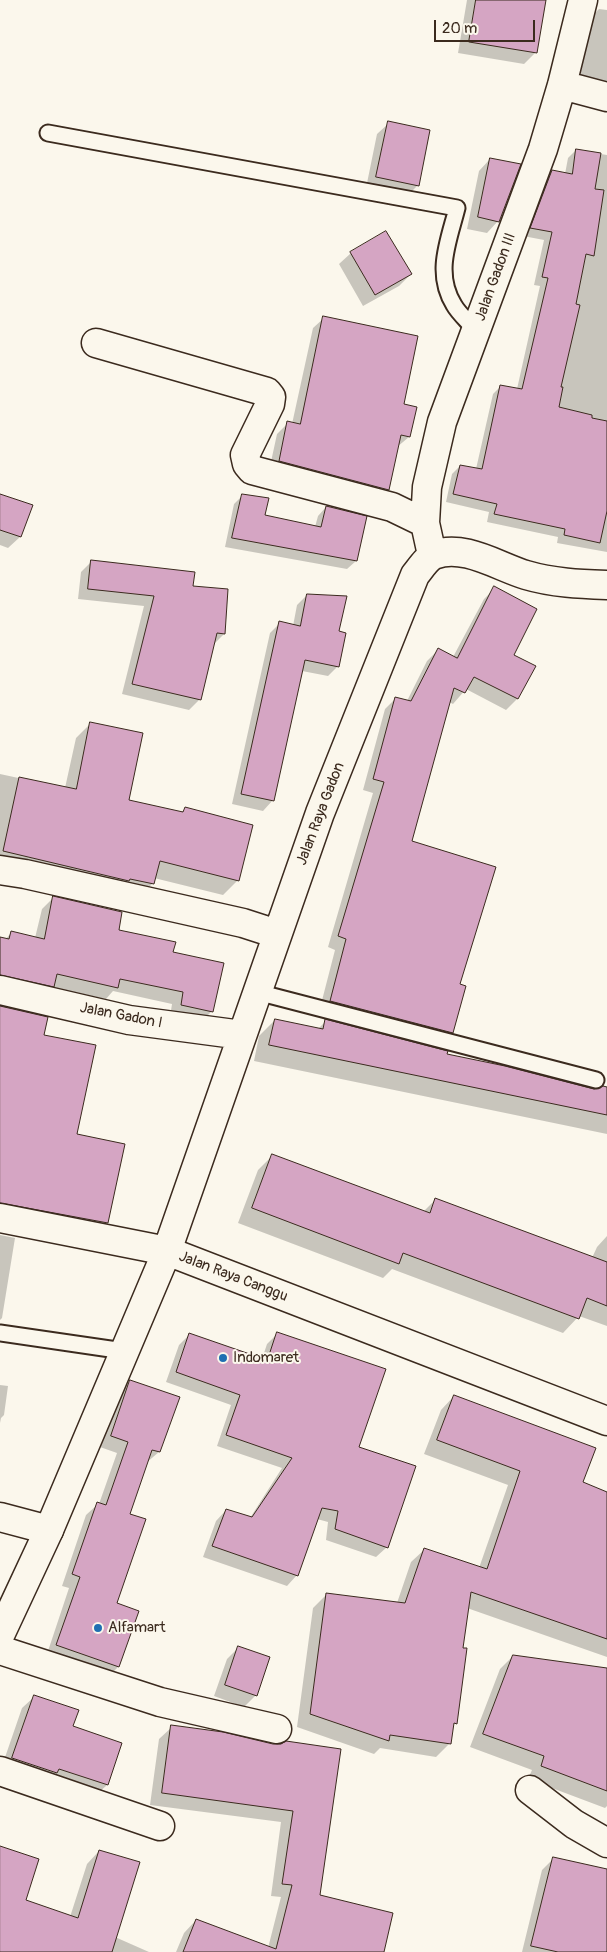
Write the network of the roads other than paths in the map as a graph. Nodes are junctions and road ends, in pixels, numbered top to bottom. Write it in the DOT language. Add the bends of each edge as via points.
graph roads {
  1 [pos="583,0"];
  2 [pos="562,85"];
  3 [pos="607,97"];
  4 [pos="48,133"];
  5 [pos="476,331"];
  6 [pos="96,343"];
  7 [pos="426,523"];
  8 [pos="432,555"];
  9 [pos="607,585"];
  10 [pos="0,870"];
  11 [pos="278,934"];
  12 [pos="0,990"];
  13 [pos="257,992"];
  14 [pos="242,1035"];
  15 [pos="596,1080"];
  16 [pos="0,1218"];
  17 [pos="167,1251"];
  18 [pos="0,1333"];
  19 [pos="124,1351"];
  20 [pos="607,1421"];
  21 [pos="0,1517"];
  22 [pos="49,1530"];
  23 [pos="0,1635"];
  24 [pos="0,1650"];
  25 [pos="277,1729"];
  26 [pos="0,1771"];
  27 [pos="530,1790"];
  28 [pos="160,1826"];
  29 [pos="607,1843"];
  1 -- 2 [label="street, Jalan Gadon III"];
  2 -- 3 [label="street"];
  2 -- 5 [label="street, Jalan Gadon III" via="543,149"];
  4 -- 5 [label="lane" via="457,208 444,259 443,280 454,305"];
  5 -- 7 [label="street, Jalan Gadon III" via="442,422 427,488"];
  6 -- 7 [label="street" via="267,392 270,404 245,455 252,470 392,507"];
  7 -- 8 [label="street, Jalan Gadon III"];
  8 -- 9 [label="street" via="450,552 475,555 526,575 568,584"];
  8 -- 11 [label="street, Jalan Raya Gadon" via="416,575 320,813"];
  10 -- 11 [label="street" via="243,923"];
  11 -- 13 [label="street, Jalan Raya Gadon"];
  12 -- 14 [label="street, Jalan Gadon I" via="130,1020"];
  13 -- 14 [label="street, Jalan Raya Gadon"];
  13 -- 15 [label="lane"];
  14 -- 17 [label="street, Jalan Raya Gadon"];
  16 -- 17 [label="street"];
  17 -- 19 [label="street, Jalan Raya Canggu"];
  17 -- 20 [label="street, Jalan Raya Canggu"];
  18 -- 19 [label="lane"];
  19 -- 22 [label="street, Jalan Raya Canggu"];
  21 -- 22 [label="street"];
  22 -- 23 [label="street, Jalan Raya Canggu"];
  24 -- 25 [label="street" via="160,1702"];
  26 -- 28 [label="street"];
  27 -- 29 [label="street" via="574,1824"];
}
